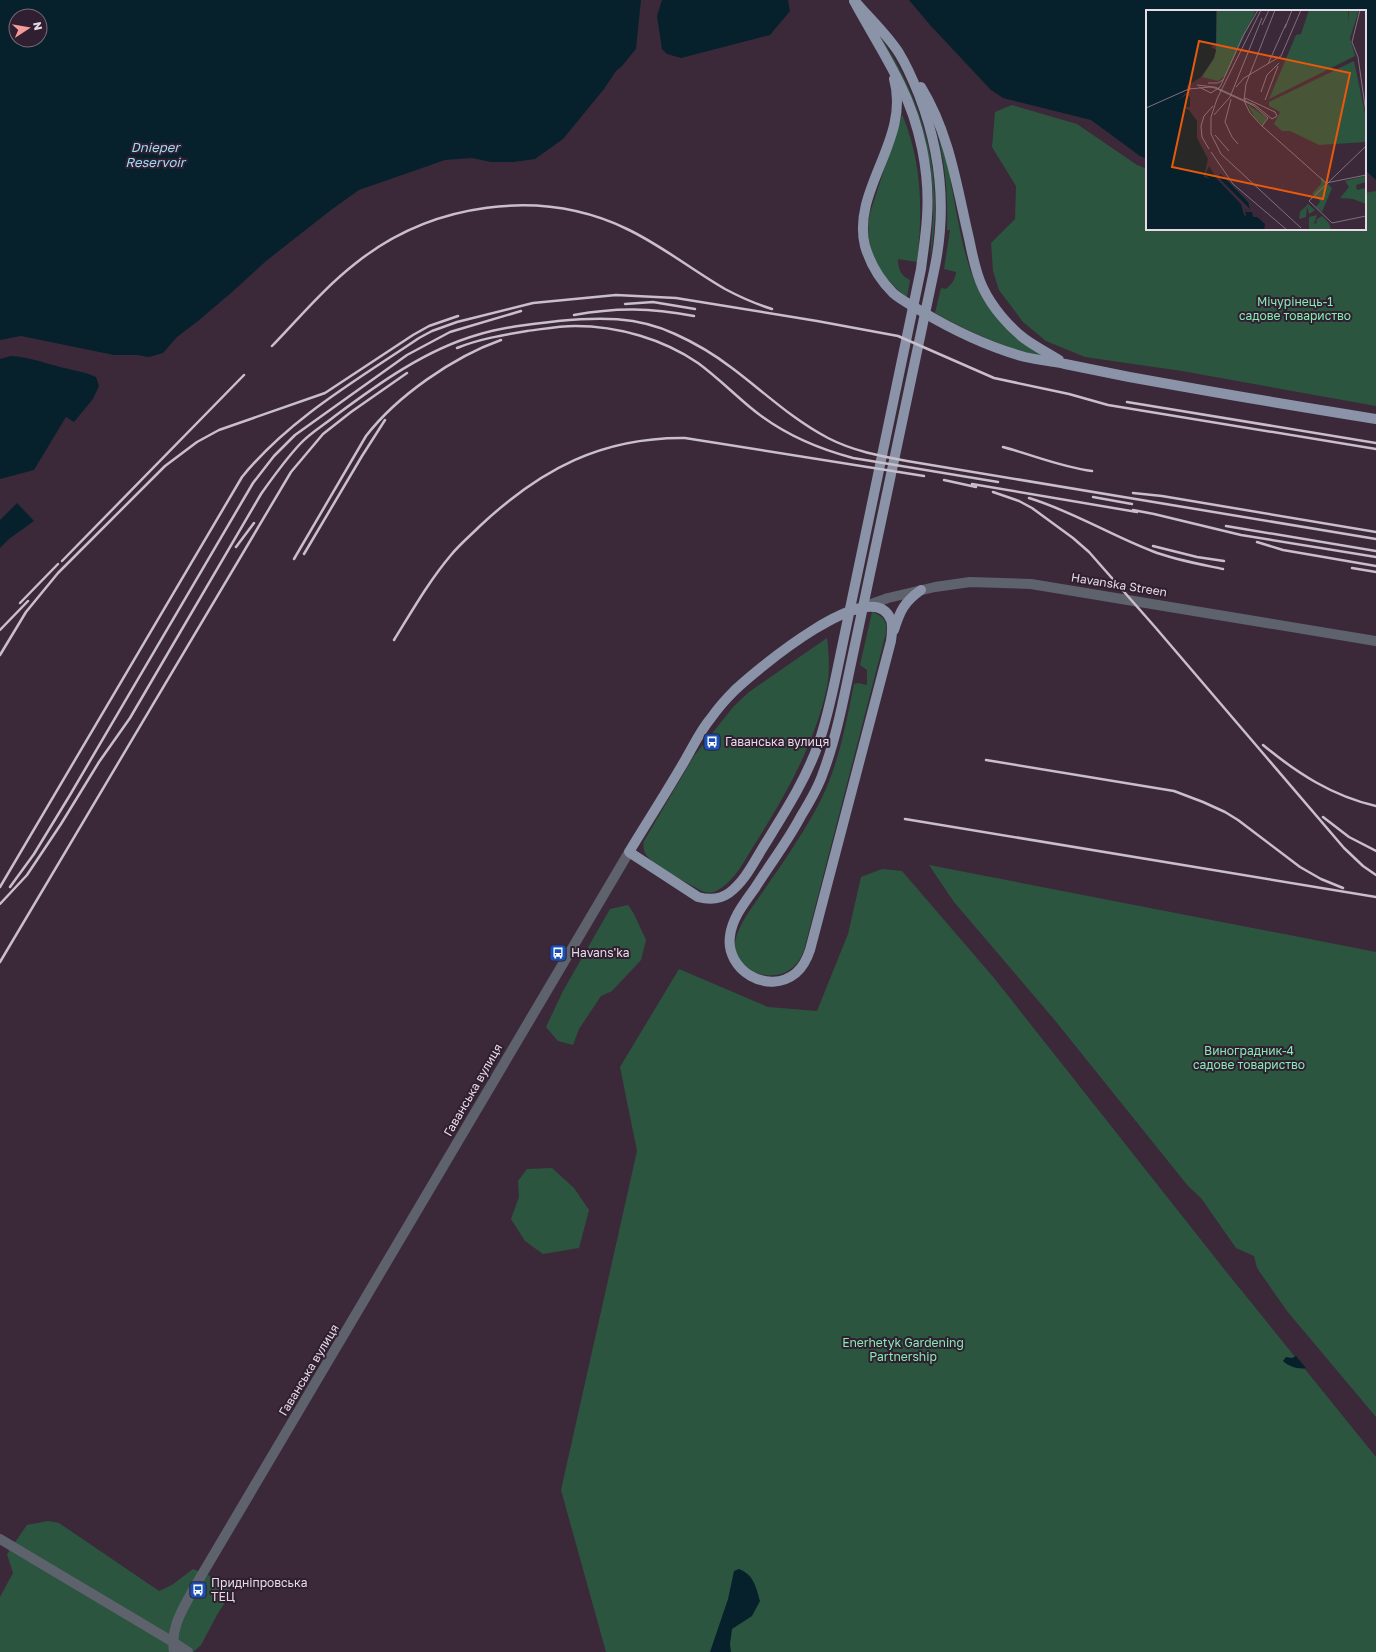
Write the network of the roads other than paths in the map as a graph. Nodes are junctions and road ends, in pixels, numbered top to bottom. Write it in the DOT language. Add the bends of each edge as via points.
graph roads {
  1 [pos="854,0"];
  2 [pos="890,65"];
  3 [pos="910,73"];
  4 [pos="1064,364"];
  5 [pos="1376,419"];
  6 [pos="921,590"];
  7 [pos="860,608"];
  8 [pos="891,640"];
  9 [pos="1376,641"];
  10 [pos="629,852"];
  11 [pos="0,1539"];
  12 [pos="173,1642"];
  13 [pos="174,1652"];
  14 [pos="188,1652"];
  1 -- 2 [label="main road"];
  1 -- 3 [label="main road" via="886,35"];
  2 -- 4 [label="main road" via="895,82 897,111 864,216 863,235 870,259 893,293 947,326 1026,357"];
  2 -- 10 [label="main road" via="907,100 920,141 924,162 927,216 921,269 837,671 819,743 786,812 744,878 729,893 718,898 698,897"];
  3 -- 4 [label="main road" via="928,99 945,140 983,289 1002,315 1025,339"];
  3 -- 8 [label="main road" via="934,141 940,176 941,214 938,250 838,728 823,775 801,817 734,922 729,944 730,953 735,963 751,976 770,982 796,973 804,964 810,950"];
  4 -- 5 [label="main road"];
  6 -- 7 [label="street, Havanska Streen"];
  6 -- 8 [label="main road" via="904,604"];
  6 -- 9 [label="street, Havanska Streen" via="970,582 1031,584"];
  7 -- 8 [label="main road" via="882,608 887,612 891,619"];
  7 -- 10 [label="main road, Гаванська вулиця" via="813,630 774,657 734,691 710,719"];
  10 -- 12 [label="street, Гаванська вулиця" via="194,1588 178,1618"];
  11 -- 12 [label="street"];
  12 -- 13 [label="street, Гаванська вулиця"];
  12 -- 14 [label="street"];
}
